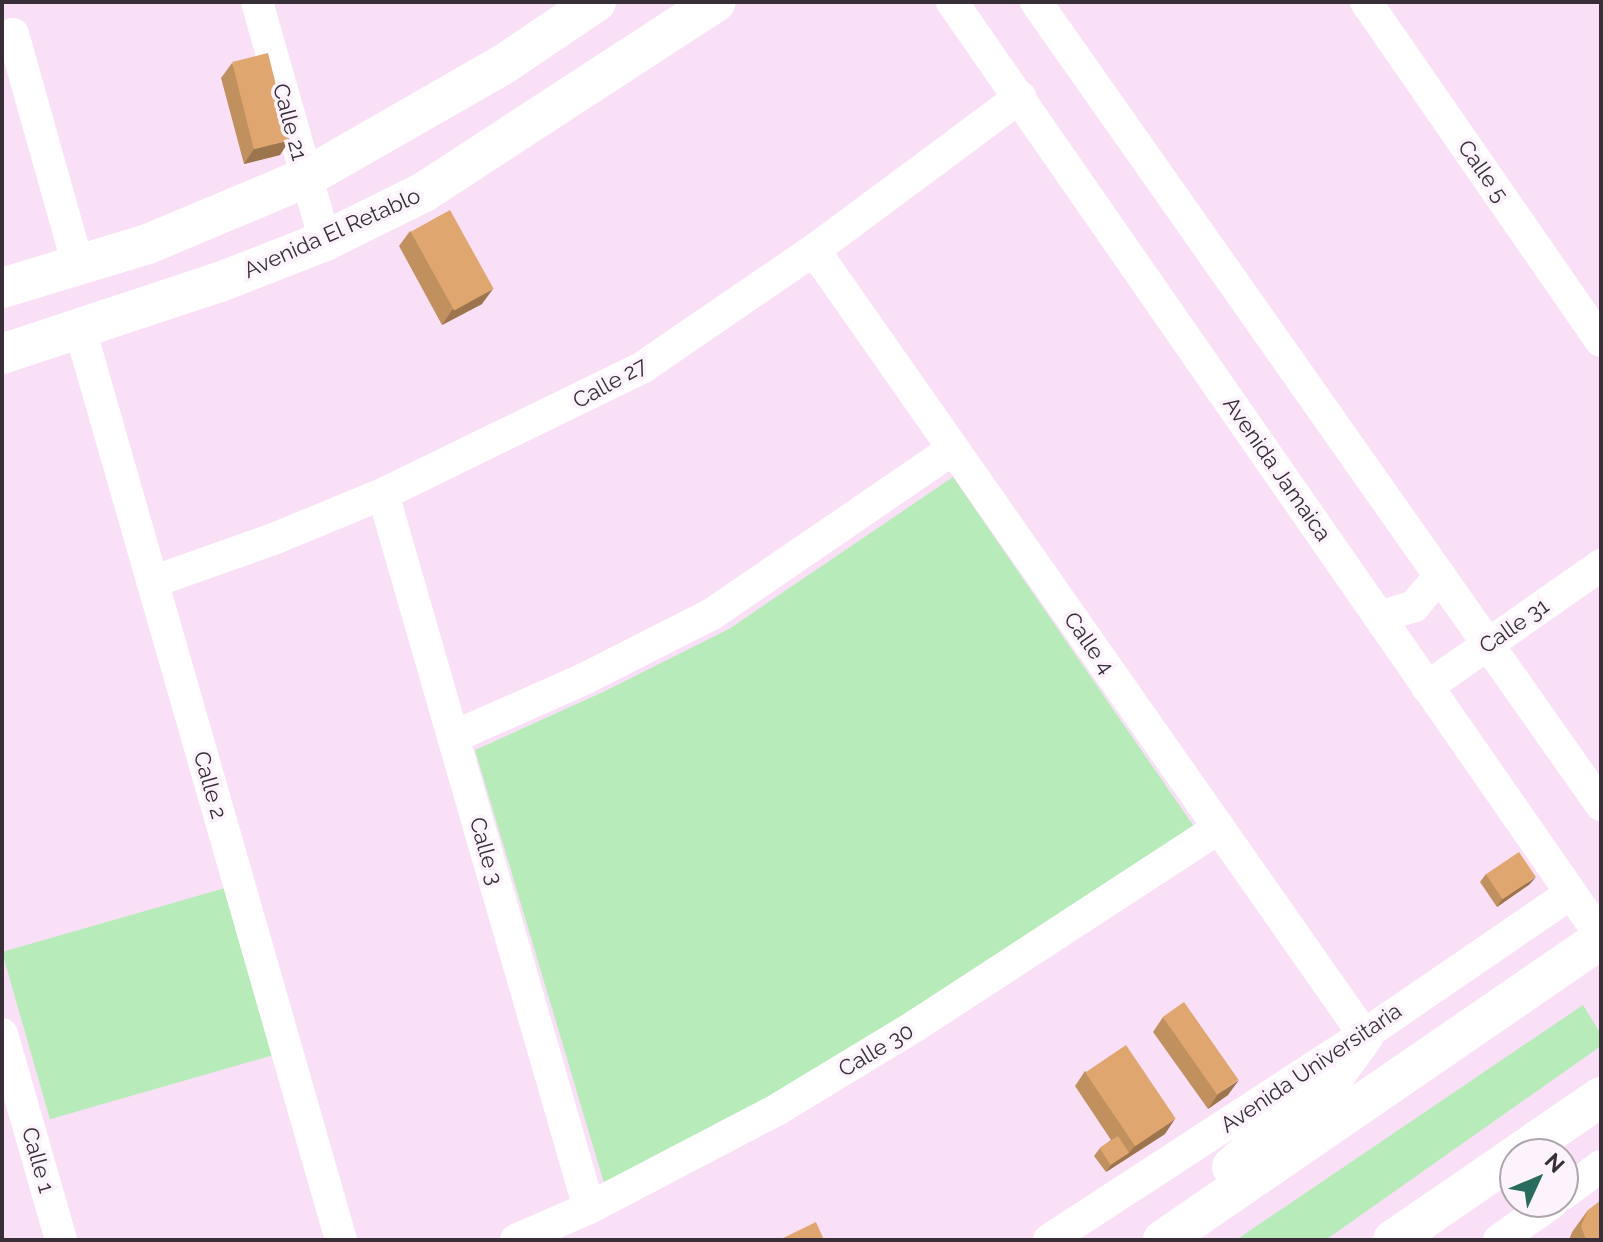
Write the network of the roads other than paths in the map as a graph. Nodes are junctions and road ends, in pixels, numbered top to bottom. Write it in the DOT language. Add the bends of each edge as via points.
graph roads {
  1 [pos="257,2"];
  2 [pos="596,2"];
  3 [pos="715,2"];
  4 [pos="952,2"];
  5 [pos="1036,2"];
  6 [pos="1366,2"];
  7 [pos="13,34"];
  8 [pos="1020,97"];
  9 [pos="305,178"];
  10 [pos="325,241"];
  11 [pos="814,250"];
  12 [pos="78,266"];
  13 [pos="2,288"];
  14 [pos="80,329"];
  15 [pos="1601,341"];
  16 [pos="2,354"];
  17 [pos="953,449"];
  18 [pos="383,494"];
  19 [pos="1601,565"];
  20 [pos="1440,576"];
  21 [pos="152,582"];
  22 [pos="1379,617"];
  23 [pos="1489,644"];
  24 [pos="1427,687"];
  25 [pos="453,737"];
  26 [pos="1601,805"];
  27 [pos="1219,828"];
  28 [pos="1571,893"];
  29 [pos="1601,937"];
  30 [pos="2,1034"];
  31 [pos="1364,1035"];
  32 [pos="1601,1097"];
  33 [pos="1541,1138"];
  34 [pos="1601,1166"];
  35 [pos="1499,1167"];
  36 [pos="1579,1182"];
  37 [pos="589,1208"];
  38 [pos="1543,1219"];
  39 [pos="1171,1235"];
  40 [pos="61,1240"];
  41 [pos="341,1240"];
  42 [pos="516,1240"];
  43 [pos="1049,1240"];
  44 [pos="1393,1240"];
  45 [pos="1499,1240"];
  1 -- 9 [label="street, Calle 21"];
  2 -- 9 [label="main road" via="491,72"];
  3 -- 10 [label="main road, Avenida El Retablo" via="424,192"];
  4 -- 8 [label="street, Avenida Jamaica"];
  5 -- 20 [label="street"];
  6 -- 15 [label="street, Calle 5"];
  7 -- 12 [label="street"];
  8 -- 11 [label="street, Calle 27"];
  8 -- 22 [label="street, Avenida Jamaica"];
  9 -- 10 [label="street, Calle 21"];
  9 -- 12 [label="main road" via="212,219"];
  10 -- 14 [label="main road, Avenida El Retablo"];
  11 -- 17 [label="street, Calle 4"];
  11 -- 18 [label="street, Calle 27" via="643,367"];
  12 -- 13 [label="main road"];
  14 -- 16 [label="main road, Avenida El Retablo"];
  14 -- 21 [label="street, Calle 2"];
  17 -- 25 [label="street" via="712,614"];
  17 -- 27 [label="street, Calle 4"];
  18 -- 21 [label="street, Calle 27"];
  18 -- 25 [label="street, Calle 3"];
  19 -- 23 [label="street, Calle 31"];
  20 -- 22 [label="street" via="1414,606"];
  20 -- 23 [label="street"];
  21 -- 41 [label="street, Calle 2"];
  22 -- 24 [label="street, Avenida Jamaica"];
  23 -- 24 [label="street, Calle 31"];
  23 -- 26 [label="street"];
  24 -- 28 [label="street, Avenida Jamaica"];
  25 -- 37 [label="street, Calle 3"];
  27 -- 31 [label="street, Calle 4"];
  27 -- 37 [label="street, Calle 30" via="902,1035 778,1109"];
  28 -- 29 [label="street, Avenida Jamaica"];
  28 -- 31 [label="street, Avenida Universitaria"];
  29 -- 39 [label="main road"];
  30 -- 40 [label="street, Calle 1"];
  31 -- 39 [label="main road" via="1333,1078 1219,1179"];
  31 -- 43 [label="street, Avenida Universitaria"];
  32 -- 33 [label="main road"];
  34 -- 36 [label="street"];
  35 -- 44 [label="main road"];
  37 -- 42 [label="street, Calle 30"];
  38 -- 45 [label="street"];
}
